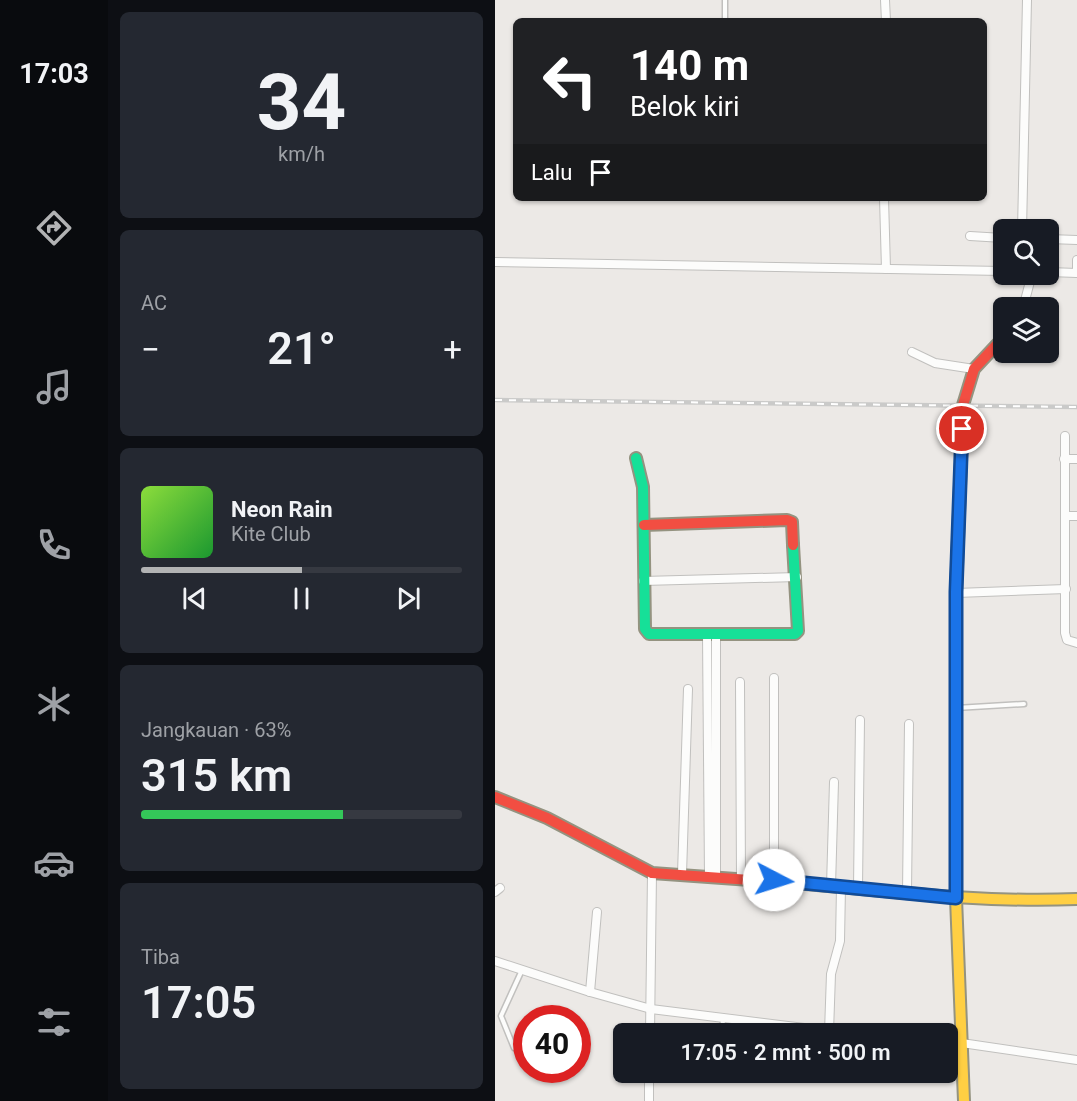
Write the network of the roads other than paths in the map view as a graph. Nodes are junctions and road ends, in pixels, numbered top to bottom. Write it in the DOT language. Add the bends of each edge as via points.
graph roads {
  1 [pos="725,0"];
  2 [pos="885,0"];
  3 [pos="1027,0"];
  4 [pos="725,18"];
  5 [pos="886,18"];
  6 [pos="884,201"];
  7 [pos="1022,219"];
  8 [pos="970,236"];
  9 [pos="993,237"];
  10 [pos="1059,239"];
  11 [pos="1077,240"];
  12 [pos="1077,260"];
  13 [pos="495,262"];
  14 [pos="886,269"];
  15 [pos="993,271"];
  16 [pos="1059,272"];
  17 [pos="1077,273"];
  18 [pos="993,349"];
  19 [pos="912,352"];
  20 [pos="974,369"];
  21 [pos="1065,436"];
  22 [pos="636,458"];
  23 [pos="1064,459"];
  24 [pos="1077,459"];
  25 [pos="1066,516"];
  26 [pos="1077,516"];
  27 [pos="644,525"];
  28 [pos="797,577"];
  29 [pos="643,581"];
  30 [pos="1066,589"];
  31 [pos="956,592"];
  32 [pos="712,635"];
  33 [pos="1077,643"];
  34 [pos="774,678"];
  35 [pos="739,682"];
  36 [pos="689,689"];
  37 [pos="1024,704"];
  38 [pos="956,708"];
  39 [pos="859,720"];
  40 [pos="909,724"];
  41 [pos="834,782"];
  42 [pos="495,797"];
  43 [pos="652,873"];
  44 [pos="682,874"];
  45 [pos="713,876"];
  46 [pos="741,878"];
  47 [pos="774,880"];
  48 [pos="836,886"];
  49 [pos="858,888"];
  50 [pos="907,892"];
  51 [pos="956,898"];
  52 [pos="1077,899"];
  53 [pos="597,912"];
  54 [pos="495,961"];
  55 [pos="522,970"];
  56 [pos="589,992"];
  57 [pos="651,1009"];
  58 [pos="723,1018"];
  59 [pos="650,1023"];
  60 [pos="723,1023"];
  61 [pos="761,1023"];
  62 [pos="829,1023"];
  63 [pos="958,1042"];
  64 [pos="961,1042"];
  65 [pos="513,1046"];
  66 [pos="1077,1060"];
  67 [pos="649,1083"];
  68 [pos="649,1101"];
  69 [pos="964,1101"];
  1 -- 4 [label="lane"];
  2 -- 5 [label="street"];
  3 -- 7 [label="street"];
  6 -- 14 [label="street"];
  8 -- 9 [label="street"];
  10 -- 11 [label="street"];
  12 -- 17 [label="street"];
  13 -- 14 [label="street"];
  14 -- 15 [label="street"];
  16 -- 17 [label="street"];
  18 -- 20 [label="street"];
  19 -- 20 [label="street" via="929,361"];
  20 -- 31 [label="street" via="963,405"];
  21 -- 23 [label="street"];
  22 -- 27 [label="street" via="643,487"];
  23 -- 24 [label="street"];
  23 -- 25 [label="street"];
  25 -- 26 [label="street"];
  25 -- 30 [label="street"];
  27 -- 28 [label="street" via="787,520 794,527"];
  27 -- 29 [label="street"];
  28 -- 29 [label="street"];
  28 -- 32 [label="street" via="799,628 795,634"];
  29 -- 32 [label="street" via="645,629 649,634"];
  30 -- 31 [label="street"];
  30 -- 33 [label="street" via="1065,633 1067,640"];
  31 -- 38 [label="street"];
  32 -- 45 [label="street"];
  34 -- 47 [label="street"];
  35 -- 46 [label="street"];
  36 -- 44 [label="street"];
  37 -- 38 [label="lane"];
  38 -- 51 [label="street"];
  39 -- 49 [label="street"];
  40 -- 50 [label="street"];
  41 -- 48 [label="street"];
  42 -- 43 [label="street" via="547,818"];
  43 -- 44 [label="street"];
  43 -- 57 [label="street"];
  44 -- 45 [label="street"];
  45 -- 46 [label="street"];
  46 -- 47 [label="street"];
  47 -- 48 [label="street"];
  48 -- 49 [label="street"];
  48 -- 62 [label="street" via="840,942 831,974"];
  49 -- 50 [label="street"];
  50 -- 51 [label="street"];
  51 -- 52 [label="street"];
  51 -- 64 [label="street"];
  53 -- 56 [label="street"];
  54 -- 55 [label="street"];
  55 -- 56 [label="street"];
  55 -- 65 [label="lane" via="501,1016"];
  56 -- 57 [label="street"];
  57 -- 58 [label="street"];
  57 -- 59 [label="street"];
  58 -- 60 [label="lane"];
  58 -- 61 [label="street"];
  63 -- 64 [label="street"];
  64 -- 66 [label="street"];
  64 -- 69 [label="street"];
  67 -- 68 [label="street"];
}
